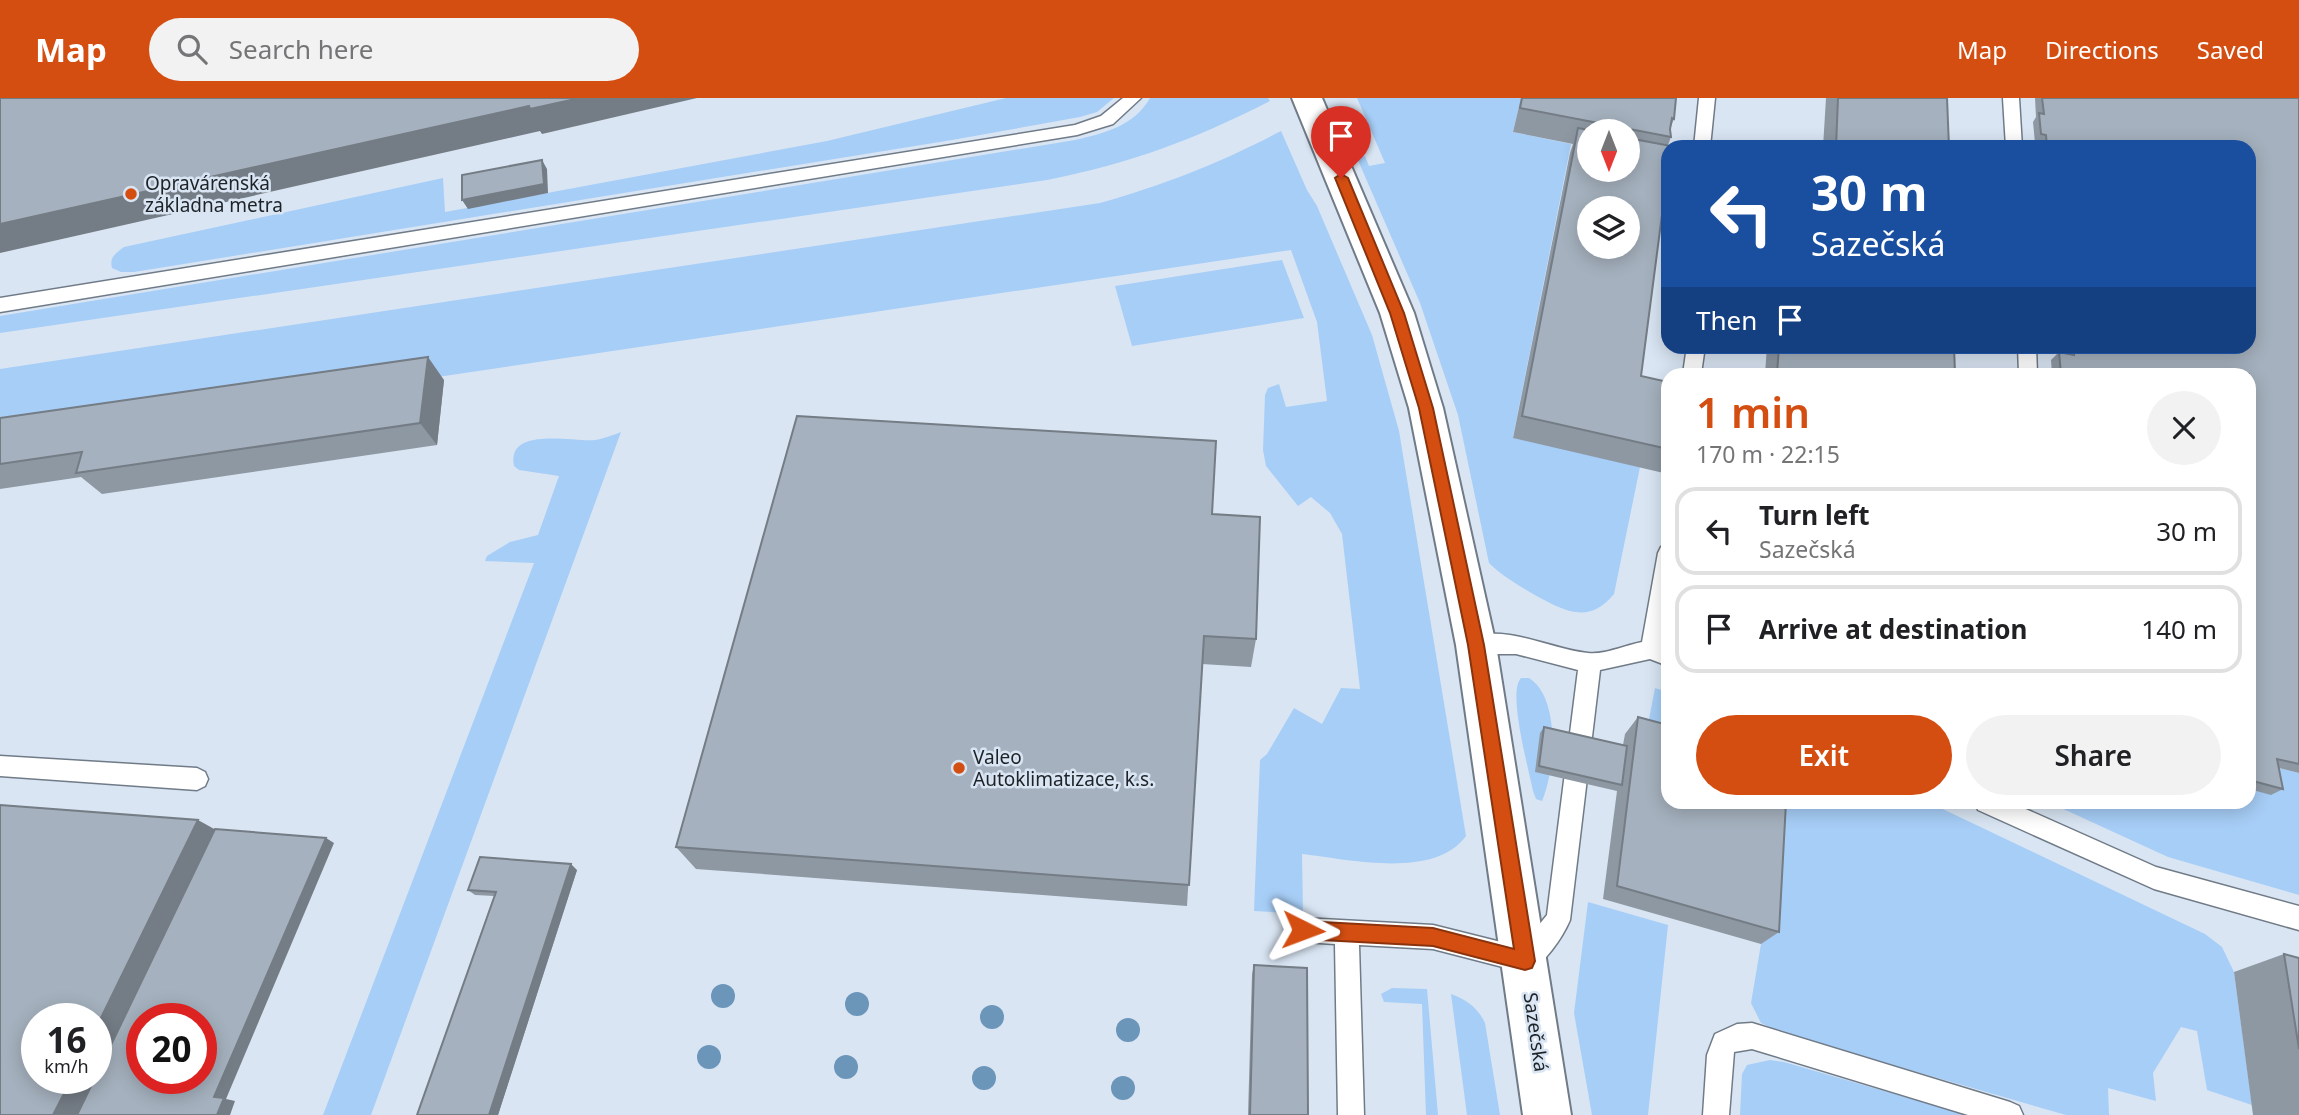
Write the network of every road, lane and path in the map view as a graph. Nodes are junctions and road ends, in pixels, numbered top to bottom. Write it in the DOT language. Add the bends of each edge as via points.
graph roads {
  1 [pos="1133,98"];
  2 [pos="1307,98"];
  3 [pos="1707,98"];
  4 [pos="2011,98"];
  5 [pos="1703,140"];
  6 [pos="2014,140"];
  7 [pos="0,305"];
  8 [pos="1661,631"];
  9 [pos="1476,645"];
  10 [pos="1659,653"];
  11 [pos="1590,663"];
  12 [pos="0,766"];
  13 [pos="197,779"];
  14 [pos="2001,809"];
  15 [pos="2299,918"];
  16 [pos="1303,930"];
  17 [pos="1347,932"];
  18 [pos="1525,961"];
  19 [pos="1351,1115"];
  20 [pos="1547,1115"];
  21 [pos="1716,1115"];
  22 [pos="2010,1115"];
  1 -- 7 [label="lane" via="1107,120 1077,130"];
  2 -- 9 [label="street, Sazečská" via="1397,313 1426,408"];
  3 -- 5 [label="lane"];
  4 -- 6 [label="lane"];
  8 -- 10 [label="lane"];
  9 -- 11 [label="lane" via="1516,645"];
  9 -- 18 [label="street, Sazečská"];
  10 -- 11 [label="lane"];
  11 -- 18 [label="lane" via="1558,920"];
  12 -- 13 [label="lane"];
  14 -- 15 [label="lane" via="2154,878"];
  16 -- 17 [label="lane"];
  17 -- 18 [label="lane" via="1433,937"];
  17 -- 19 [label="lane"];
  18 -- 20 [label="street, Sazečská"];
  21 -- 22 [label="lane" via="1724,1042 1752,1036"];
}
